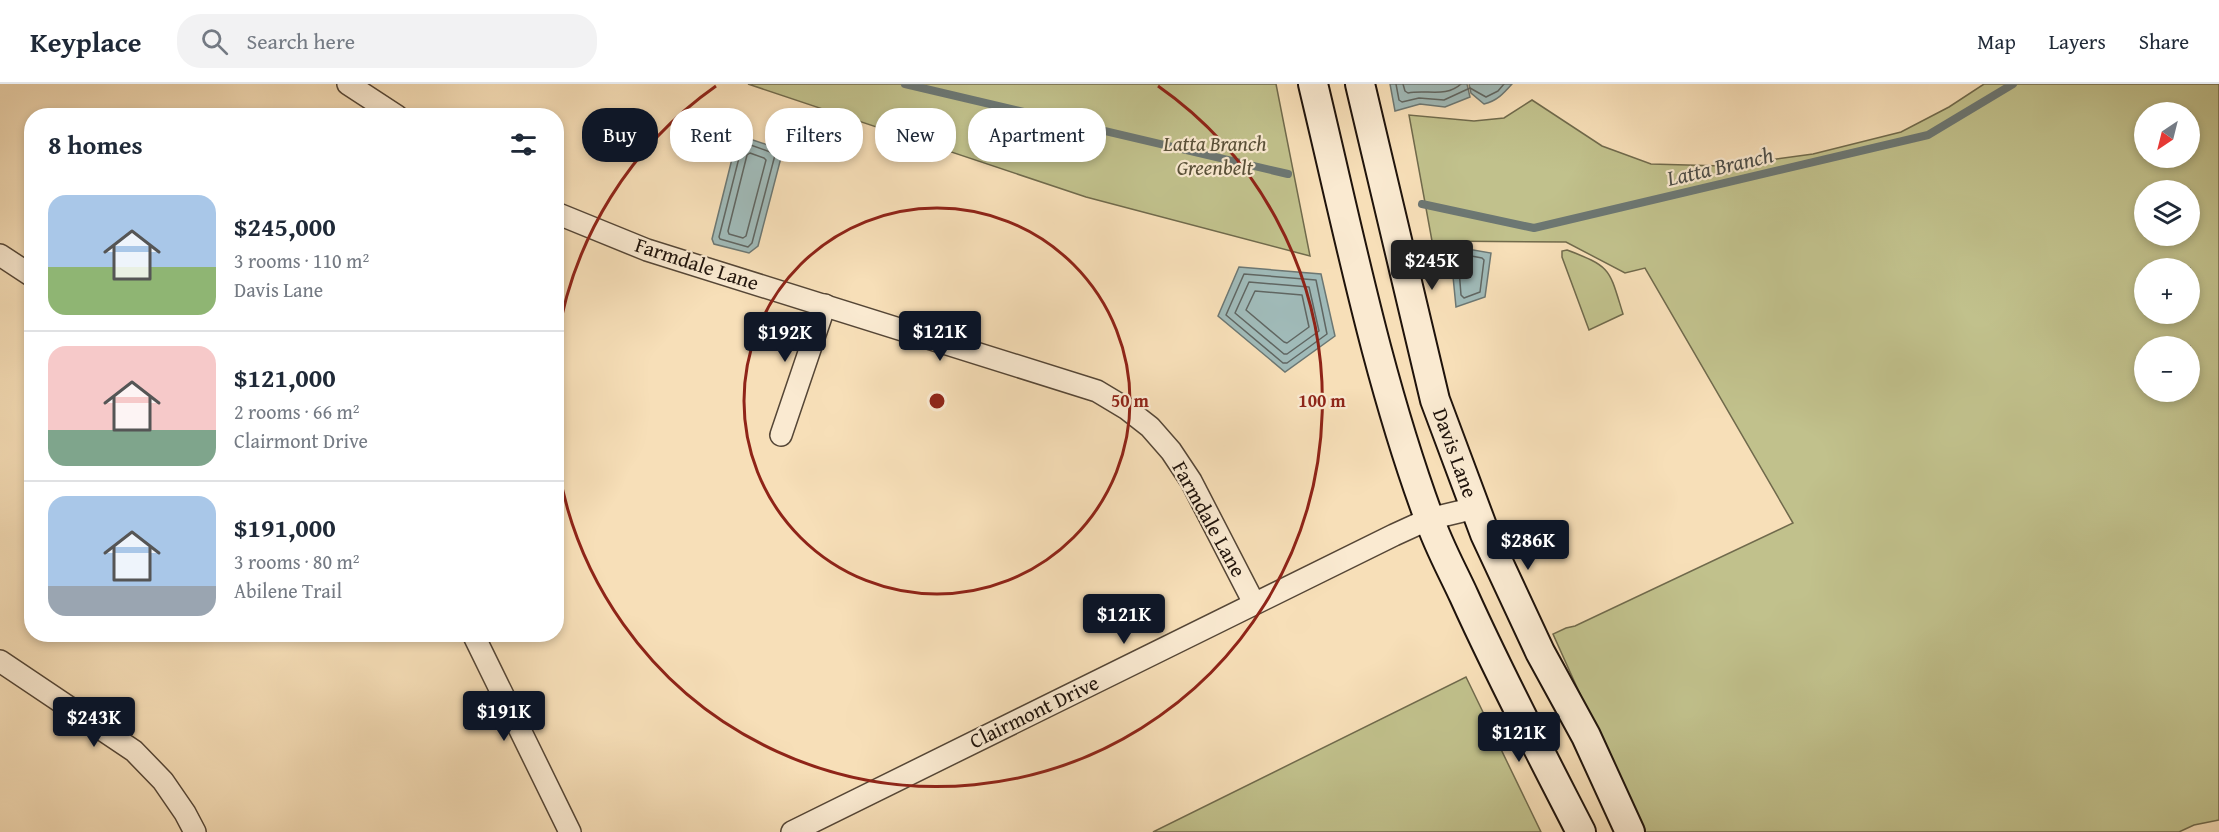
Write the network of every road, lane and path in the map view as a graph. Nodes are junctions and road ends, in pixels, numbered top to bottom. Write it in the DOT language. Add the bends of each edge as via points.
graph roads {
  1 [pos="348,84"];
  2 [pos="1313,84"];
  3 [pos="1360,84"];
  4 [pos="384,108"];
  5 [pos="564,216"];
  6 [pos="0,255"];
  7 [pos="24,271"];
  8 [pos="825,305"];
  9 [pos="781,435"];
  10 [pos="1474,508"];
  11 [pos="1429,519"];
  12 [pos="1254,603"];
  13 [pos="477,642"];
  14 [pos="0,660"];
  15 [pos="195,832"];
  16 [pos="570,832"];
  17 [pos="792,832"];
  18 [pos="1581,832"];
  19 [pos="1630,832"];
  1 -- 4 [label="street"];
  2 -- 11 [label="street, Davis Lane" via="1379,356"];
  3 -- 10 [label="street, Davis Lane" via="1435,400"];
  5 -- 8 [label="street, Farmdale Lane" via="647,250"];
  6 -- 7 [label="street"];
  8 -- 9 [label="street"];
  8 -- 12 [label="street, Farmdale Lane" via="1097,391 1127,409 1150,427 1191,481"];
  10 -- 11 [label="street, Clairmont Drive"];
  10 -- 19 [label="street, Davis Lane" via="1539,652 1586,736"];
  11 -- 12 [label="street, Clairmont Drive"];
  11 -- 18 [label="street, Davis Lane" via="1498,673"];
  12 -- 17 [label="street, Clairmont Drive"];
  13 -- 16 [label="street"];
  14 -- 15 [label="street" via="134,751 163,781"];
}
